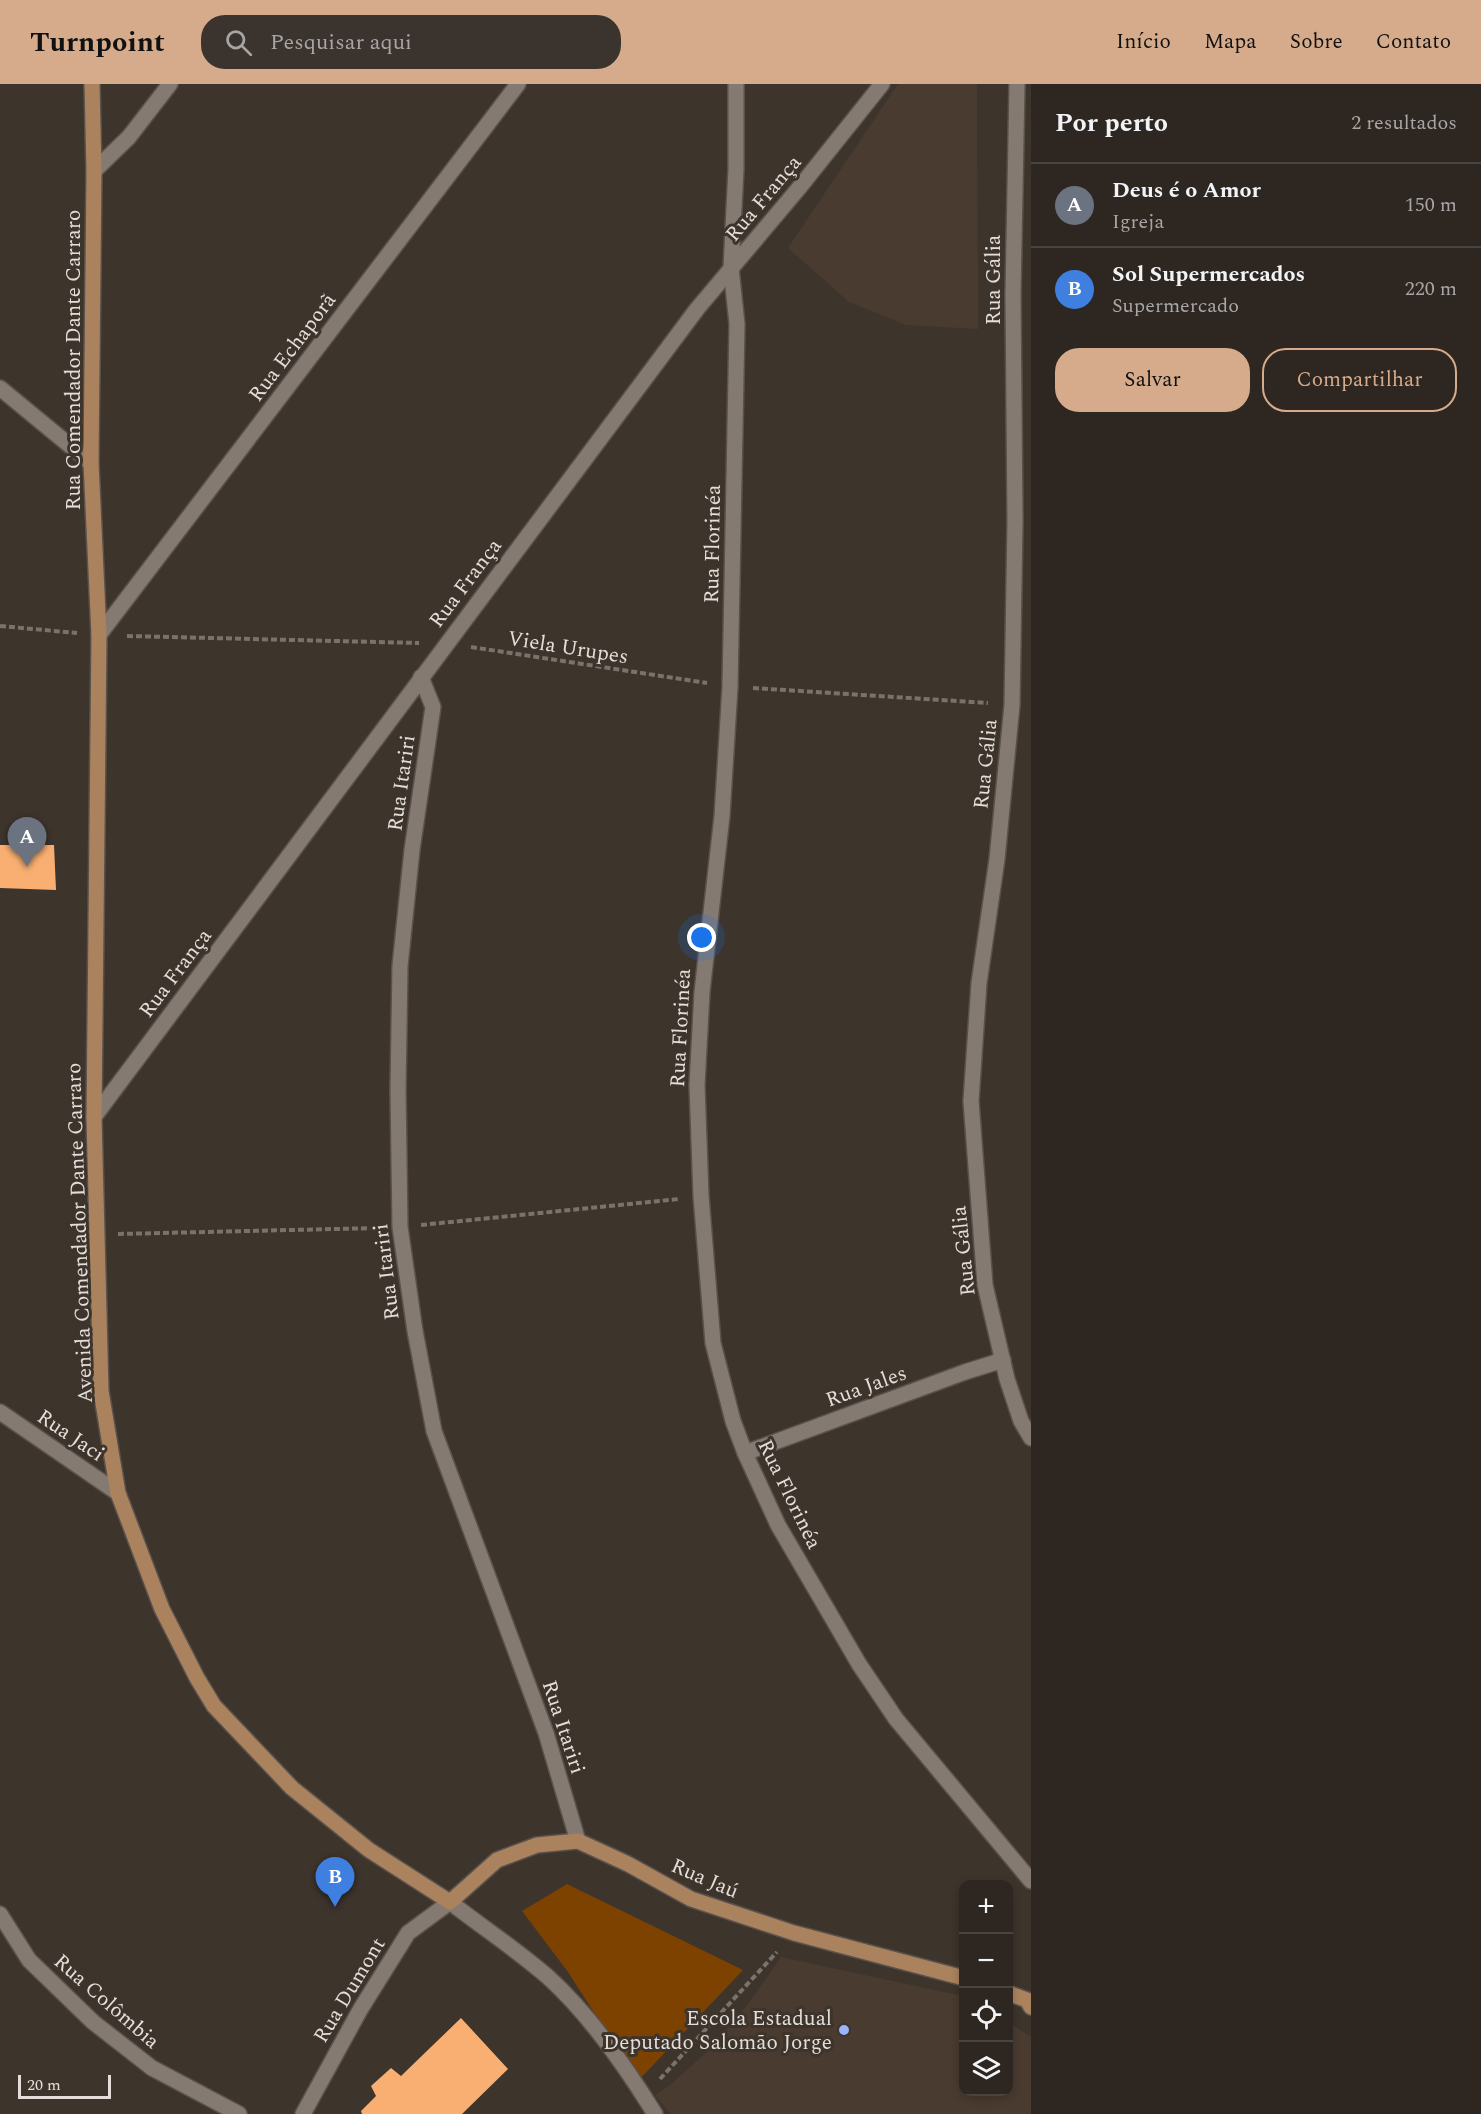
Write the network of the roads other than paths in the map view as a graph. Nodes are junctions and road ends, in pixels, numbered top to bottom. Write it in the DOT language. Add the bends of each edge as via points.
graph roads {
  1 [pos="92,84"];
  2 [pos="170,84"];
  3 [pos="518,84"];
  4 [pos="736,84"];
  5 [pos="882,84"];
  6 [pos="1017,84"];
  7 [pos="94,171"];
  8 [pos="731,268"];
  9 [pos="0,388"];
  10 [pos="91,462"];
  11 [pos="99,635"];
  12 [pos="421,677"];
  13 [pos="94,1117"];
  14 [pos="1003,1360"];
  15 [pos="0,1412"];
  16 [pos="1031,1438"];
  17 [pos="745,1453"];
  18 [pos="118,1493"];
  19 [pos="578,1841"];
  20 [pos="1031,1881"];
  21 [pos="450,1902"];
  22 [pos="0,1914"];
  23 [pos="959,1977"];
  24 [pos="1013,1995"];
  25 [pos="1030,2000"];
  26 [pos="239,2114"];
  27 [pos="303,2114"];
  28 [pos="655,2114"];
  1 -- 7 [label="street, Rua Comendador Dante Carraro"];
  2 -- 7 [label="street" via="129,137"];
  3 -- 11 [label="street, Rua Echaporã"];
  4 -- 8 [label="street, Rua Florinéa"];
  5 -- 8 [label="street, Rua França"];
  6 -- 14 [label="street, Rua Gália" via="1012,705 997,859 979,983 971,1101 985,1285"];
  7 -- 10 [label="street, Rua Comendador Dante Carraro"];
  8 -- 12 [label="street, Rua França"];
  8 -- 17 [label="street, Rua Florinéa" via="737,324 730,687 697,1085 713,1343"];
  9 -- 10 [label="street"];
  10 -- 11 [label="street, Rua Comendador Dante Carraro"];
  11 -- 13 [label="street, Avenida Comendador Dante Carraro"];
  12 -- 13 [label="street, Rua França"];
  12 -- 19 [label="street, Rua Itariri" via="433,707 400,966 400,1227 434,1431 546,1733"];
  13 -- 18 [label="street, Avenida Comendador Dante Carraro" via="101,1391"];
  14 -- 16 [label="street, Rua Gália" via="1021,1421"];
  14 -- 17 [label="street, Rua Jales"];
  15 -- 18 [label="street, Rua Jaci"];
  17 -- 20 [label="street, Rua Florinéa" via="778,1525 889,1710"];
  18 -- 21 [label="street, Avenida Comendador Dante Carraro" via="162,1609 214,1706 292,1788 369,1850"];
  19 -- 21 [label="street" via="537,1845 497,1860"];
  19 -- 23 [label="street, Rua Jaú" via="691,1899 794,1934"];
  21 -- 27 [label="street, Rua Dumont" via="408,1933"];
  21 -- 28 [label="street, Avenida Comendador Dante Carraro" via="548,1977 593,2026"];
  22 -- 26 [label="street, Rua Colômbia" via="29,1960 93,2022 152,2068"];
  24 -- 25 [label="street"];
}
